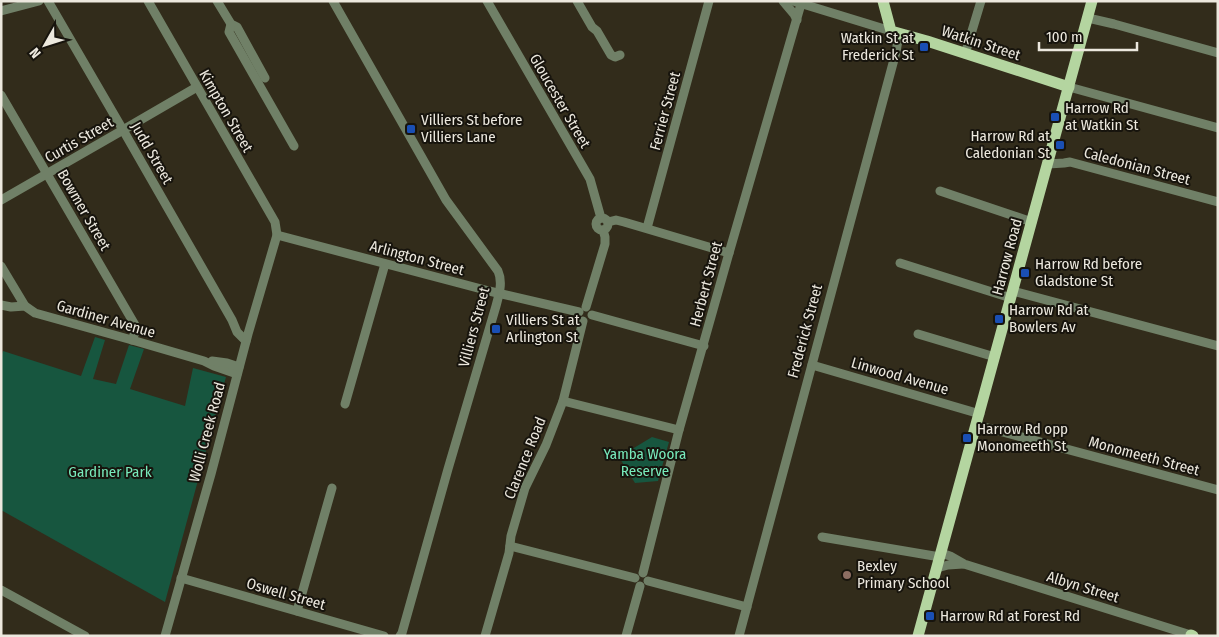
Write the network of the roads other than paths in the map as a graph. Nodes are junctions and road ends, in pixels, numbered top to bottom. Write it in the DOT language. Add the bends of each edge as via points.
graph roads {
  1 [pos="39,1"];
  2 [pos="48,1"];
  3 [pos="148,1"];
  4 [pos="218,1"];
  5 [pos="333,1"];
  6 [pos="487,1"];
  7 [pos="577,1"];
  8 [pos="709,1"];
  9 [pos="783,1"];
  10 [pos="883,1"];
  11 [pos="981,1"];
  12 [pos="1092,1"];
  13 [pos="797,3"];
  14 [pos="1,11"];
  15 [pos="1088,18"];
  16 [pos="797,20"];
  17 [pos="230,24"];
  18 [pos="895,33"];
  19 [pos="1218,53"];
  20 [pos="965,54"];
  21 [pos="620,55"];
  22 [pos="265,78"];
  23 [pos="197,87"];
  24 [pos="1069,88"];
  25 [pos="1,95"];
  26 [pos="1218,128"];
  27 [pos="123,130"];
  28 [pos="294,146"];
  29 [pos="1048,164"];
  30 [pos="48,174"];
  31 [pos="940,191"];
  32 [pos="1,200"];
  33 [pos="1218,202"];
  34 [pos="1032,222"];
  35 [pos="604,223"];
  36 [pos="647,228"];
  37 [pos="277,235"];
  38 [pos="729,253"];
  39 [pos="900,263"];
  40 [pos="386,264"];
  41 [pos="1,266"];
  42 [pos="499,293"];
  43 [pos="1012,294"];
  44 [pos="1,305"];
  45 [pos="25,306"];
  46 [pos="585,314"];
  47 [pos="918,334"];
  48 [pos="247,337"];
  49 [pos="132,340"];
  50 [pos="704,346"];
  51 [pos="1218,346"];
  52 [pos="995,357"];
  53 [pos="812,365"];
  54 [pos="238,370"];
  55 [pos="563,401"];
  56 [pos="345,404"];
  57 [pos="978,420"];
  58 [pos="679,430"];
  59 [pos="332,488"];
  60 [pos="1218,490"];
  61 [pos="822,537"];
  62 [pos="510,546"];
  63 [pos="939,560"];
  64 [pos="964,564"];
  65 [pos="643,573"];
  66 [pos="182,578"];
  67 [pos="635,578"];
  68 [pos="644,584"];
  69 [pos="1,590"];
  70 [pos="747,607"];
  71 [pos="297,611"];
  72 [pos="84,636"];
  73 [pos="165,636"];
  74 [pos="384,636"];
  75 [pos="400,636"];
  76 [pos="485,636"];
  77 [pos="626,636"];
  78 [pos="739,636"];
  79 [pos="918,636"];
  80 [pos="1192,636"];
  1 -- 14 [label="street"];
  2 -- 27 [label="street, Judd Street"];
  3 -- 23 [label="street, Kimpton Street"];
  4 -- 17 [label="street"];
  5 -- 42 [label="street, Villiers Street" via="446,200 501,276"];
  6 -- 35 [label="street, Gloucester Street" via="590,179"];
  7 -- 21 [label="street" via="611,55"];
  8 -- 36 [label="street, Ferrier Street"];
  9 -- 16 [label="street"];
  10 -- 18 [label="main road, Frederick Street"];
  11 -- 20 [label="street"];
  12 -- 15 [label="main road, Harrow Road"];
  13 -- 16 [label="street, Herbert Street"];
  13 -- 18 [label="street, Watkin Street"];
  15 -- 19 [label="street"];
  15 -- 24 [label="main road, Harrow Road"];
  16 -- 38 [label="street, Herbert Street"];
  17 -- 22 [label="street" via="237,27"];
  17 -- 28 [label="street" via="229,32"];
  18 -- 20 [label="main road, Watkin Street"];
  18 -- 53 [label="street, Frederick Street" via="896,52"];
  20 -- 24 [label="main road, Watkin Street"];
  23 -- 27 [label="street, Curtis Street"];
  23 -- 37 [label="street, Kimpton Street" via="275,222"];
  24 -- 26 [label="street, Watkin Street"];
  24 -- 29 [label="main road, Harrow Road"];
  25 -- 30 [label="street, Bowmer Street"];
  27 -- 30 [label="street, Curtis Street"];
  27 -- 48 [label="street, Judd Street" via="237,332"];
  29 -- 33 [label="street, Caledonian Street" via="1070,162"];
  29 -- 34 [label="main road, Harrow Road"];
  30 -- 32 [label="street, Curtis Street"];
  30 -- 49 [label="street, Bowmer Street" via="135,324"];
  31 -- 34 [label="street"];
  34 -- 43 [label="main road, Harrow Road"];
  35 -- 36 [label="street" via="616,220"];
  35 -- 46 [label="street, Clarence Road" via="605,244"];
  36 -- 38 [label="street"];
  37 -- 40 [label="street, Arlington Street"];
  37 -- 48 [label="street, Wolli Creek Road"];
  38 -- 50 [label="street, Herbert Street"];
  39 -- 43 [label="street"];
  40 -- 42 [label="street, Arlington Street"];
  40 -- 56 [label="street"];
  41 -- 45 [label="street"];
  42 -- 46 [label="street, Arlington Street"];
  42 -- 75 [label="street, Villiers Street"];
  43 -- 51 [label="street"];
  43 -- 52 [label="main road, Harrow Road"];
  44 -- 45 [label="street, Gardiner Avenue" via="11,308"];
  45 -- 49 [label="street, Gardiner Avenue" via="35,313"];
  46 -- 50 [label="street, Arlington Street"];
  46 -- 55 [label="street, Clarence Road"];
  47 -- 52 [label="street"];
  48 -- 54 [label="street, Wolli Creek Road"];
  49 -- 54 [label="street, Gardiner Avenue" via="214,366"];
  50 -- 58 [label="street, Herbert Street"];
  52 -- 57 [label="main road, Harrow Road"];
  53 -- 57 [label="street, Linwood Avenue"];
  53 -- 70 [label="street, Frederick Street"];
  54 -- 66 [label="street, Wolli Creek Road"];
  55 -- 58 [label="street"];
  55 -- 62 [label="street, Clarence Road" via="525,488"];
  57 -- 60 [label="street, Monomeeth Street"];
  57 -- 63 [label="main road, Harrow Road"];
  58 -- 65 [label="street, Herbert Street"];
  59 -- 71 [label="street"];
  61 -- 63 [label="street"];
  62 -- 67 [label="street"];
  62 -- 76 [label="street, Clarence Road"];
  63 -- 64 [label="street, Albyn Street" via="948,565"];
  63 -- 64 [label="street, Albyn Street" via="950,556"];
  63 -- 79 [label="main road, Harrow Road"];
  64 -- 80 [label="street, Albyn Street"];
  65 -- 67 [label="street"];
  65 -- 68 [label="street" via="648,576"];
  66 -- 71 [label="street, Oswell Street"];
  66 -- 73 [label="street, Wolli Creek Road"];
  67 -- 68 [label="street" via="636,583"];
  68 -- 70 [label="street"];
  68 -- 77 [label="street"];
  69 -- 72 [label="street"];
  70 -- 78 [label="street, Frederick Street"];
  71 -- 74 [label="street, Oswell Street"];
}
